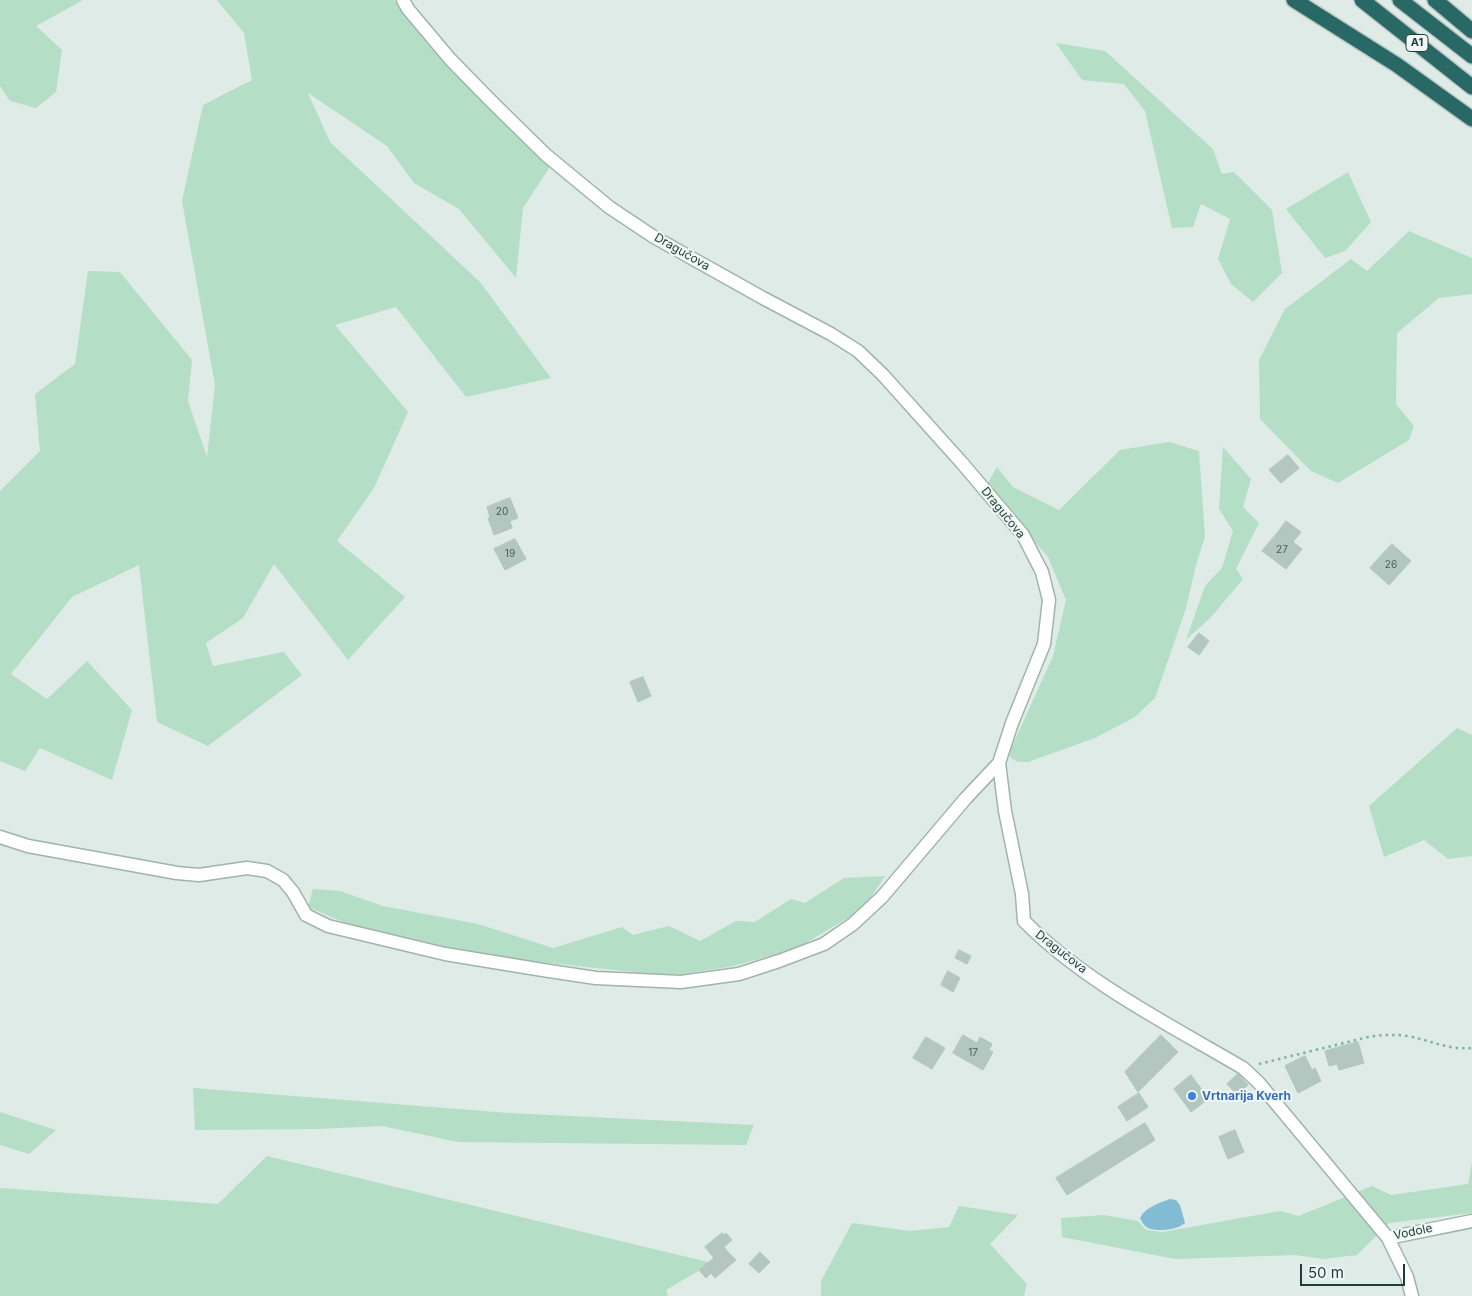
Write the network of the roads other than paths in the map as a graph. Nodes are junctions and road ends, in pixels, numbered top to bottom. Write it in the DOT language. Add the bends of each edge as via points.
graph roads {
  1 [pos="403,0"];
  2 [pos="1294,0"];
  3 [pos="1362,0"];
  4 [pos="1400,0"];
  5 [pos="1435,0"];
  6 [pos="1472,31"];
  7 [pos="1472,56"];
  8 [pos="1472,87"];
  9 [pos="1472,120"];
  10 [pos="999,763"];
  11 [pos="0,837"];
  12 [pos="1472,1221"];
  13 [pos="1388,1238"];
  14 [pos="1412,1296"];
  1 -- 10 [label="street, Dragučova" via="450,59 492,102 546,154 609,207 654,237 858,351 1024,535 1042,572 1049,600 1044,644"];
  2 -- 9 [label="highway" via="1397,65"];
  3 -- 8 [label="highway, A1"];
  4 -- 7 [label="highway, A1"];
  5 -- 6 [label="highway"];
  10 -- 11 [label="street" via="882,897 853,924 824,944 739,974 681,982 549,972 445,954 328,926 306,915 283,880 267,871 247,868 199,875 177,873 28,846"];
  10 -- 13 [label="street, Dragučova" via="1024,921 1102,984 1243,1068 1290,1118"];
  12 -- 13 [label="street, Vodole"];
  13 -- 14 [label="street, Vodole" via="1407,1277"];
}
